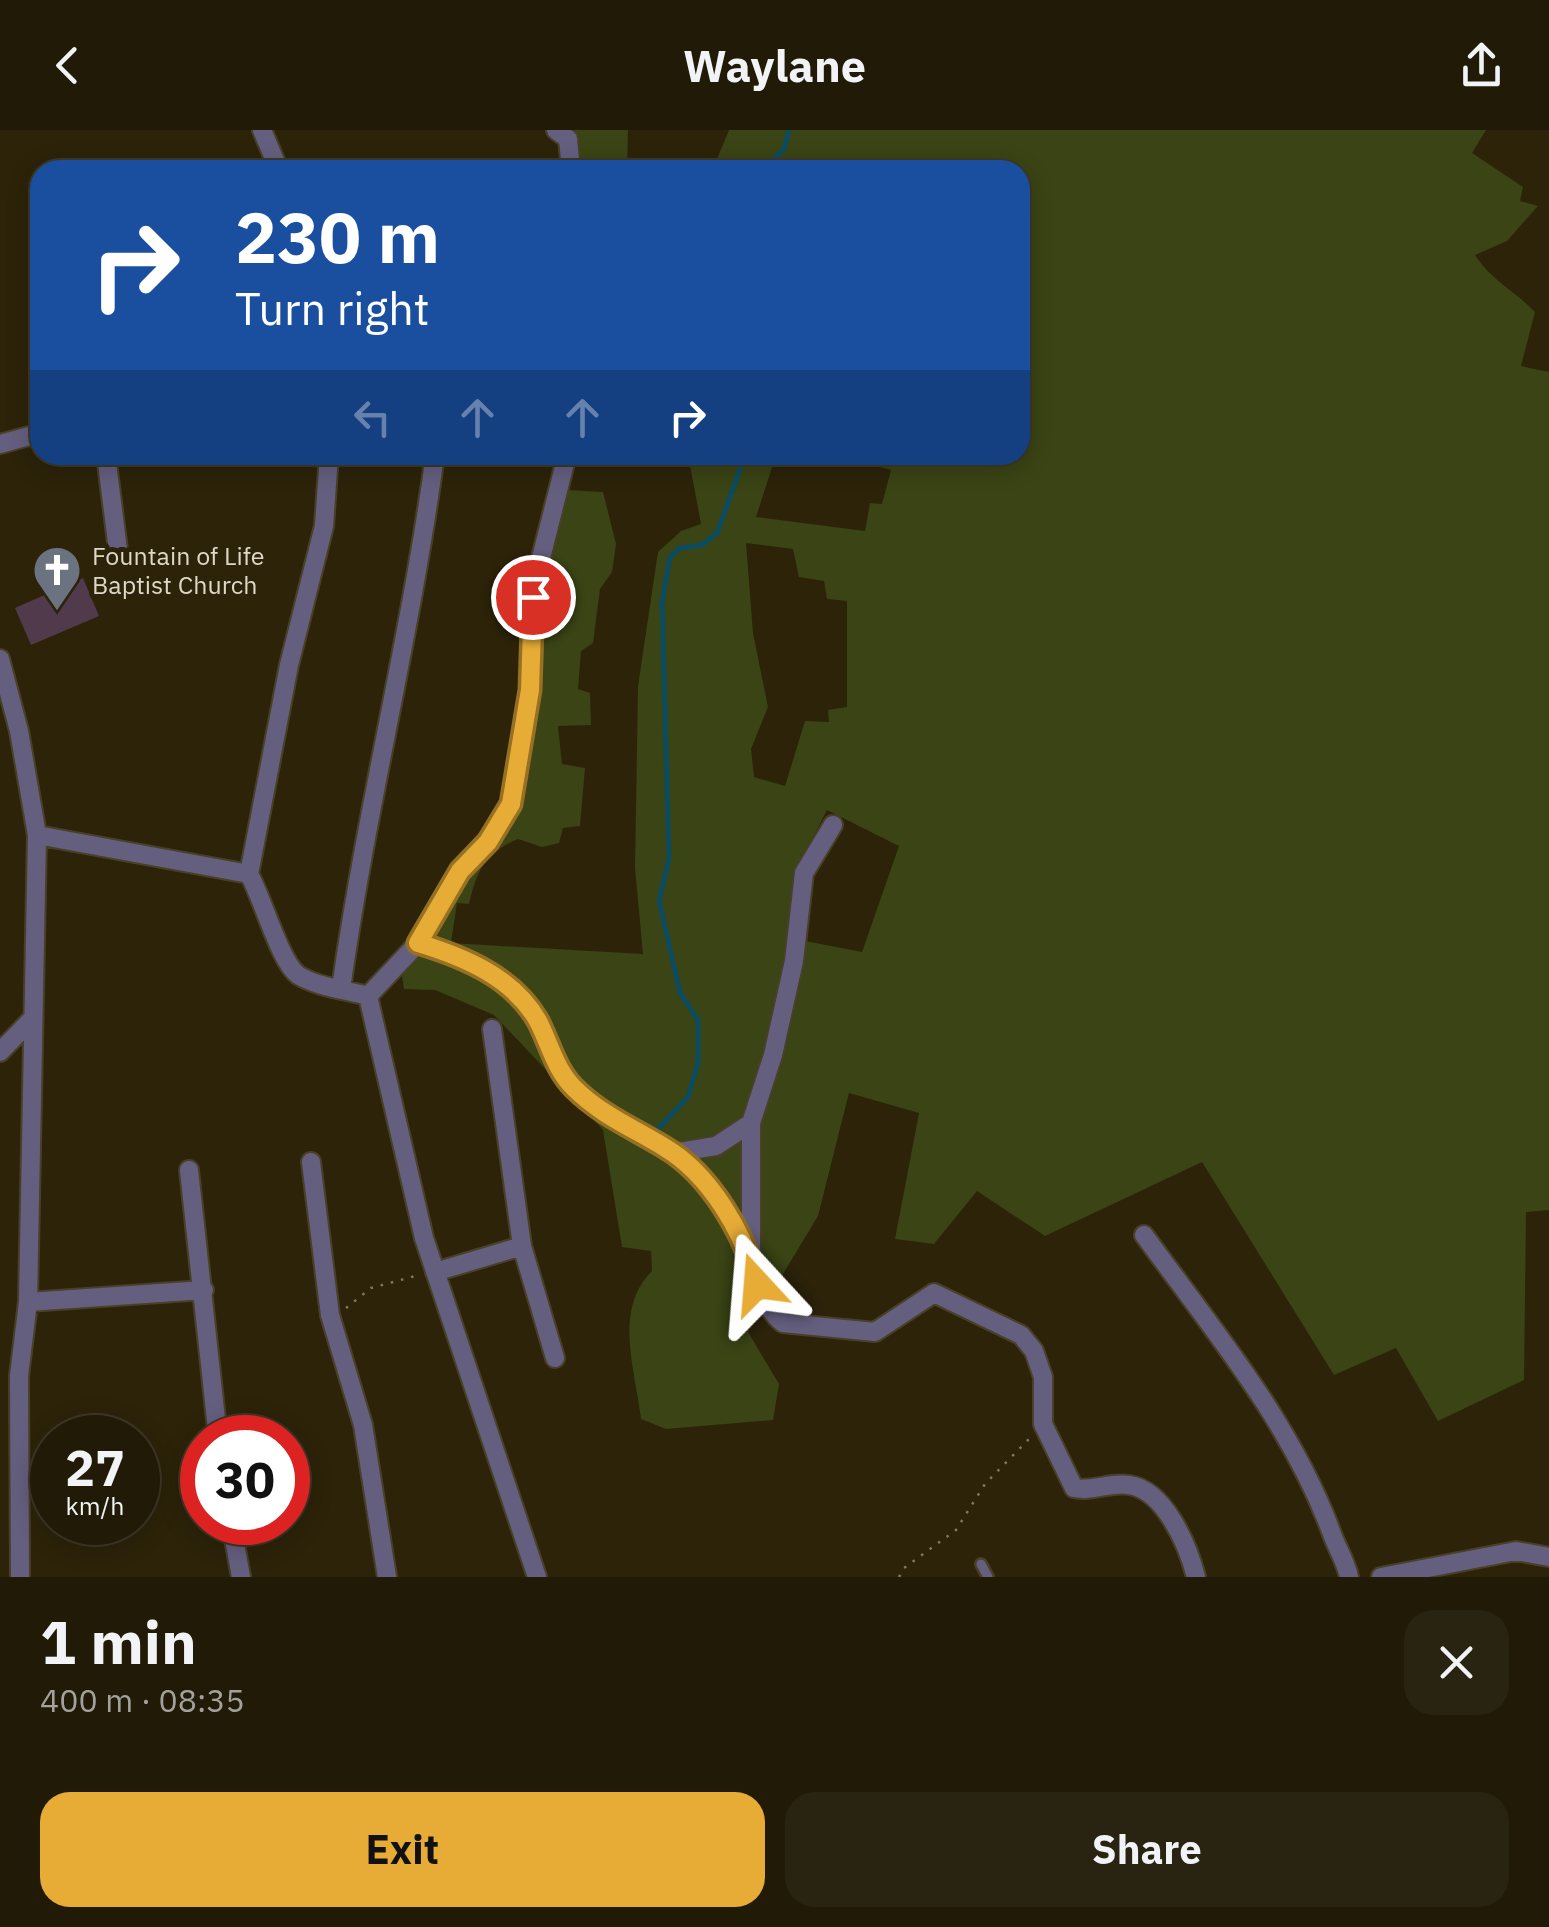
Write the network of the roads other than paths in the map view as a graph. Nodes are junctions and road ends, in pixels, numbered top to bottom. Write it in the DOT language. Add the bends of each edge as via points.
graph roads {
  1 [pos="262,130"];
  2 [pos="556,130"];
  3 [pos="275,160"];
  4 [pos="571,160"];
  5 [pos="30,436"];
  6 [pos="0,444"];
  7 [pos="107,465"];
  8 [pos="329,465"];
  9 [pos="434,465"];
  10 [pos="564,465"];
  11 [pos="118,550"];
  12 [pos="0,659"];
  13 [pos="833,825"];
  14 [pos="36,835"];
  15 [pos="249,874"];
  16 [pos="418,943"];
  17 [pos="341,989"];
  18 [pos="368,996"];
  19 [pos="32,1020"];
  20 [pos="492,1029"];
  21 [pos="0,1052"];
  22 [pos="751,1123"];
  23 [pos="673,1153"];
  24 [pos="311,1162"];
  25 [pos="189,1170"];
  26 [pos="1144,1235"];
  27 [pos="522,1246"];
  28 [pos="751,1257"];
  29 [pos="435,1272"];
  30 [pos="204,1290"];
  31 [pos="28,1302"];
  32 [pos="555,1358"];
  33 [pos="19,1376"];
  34 [pos="0,1379"];
  35 [pos="216,1415"];
  36 [pos="236,1545"];
  37 [pos="1549,1557"];
  38 [pos="982,1564"];
  39 [pos="20,1577"];
  40 [pos="241,1577"];
  41 [pos="386,1577"];
  42 [pos="537,1577"];
  43 [pos="988,1577"];
  44 [pos="1196,1577"];
  45 [pos="1348,1577"];
  46 [pos="1381,1577"];
  1 -- 3 [label="street"];
  2 -- 4 [label="street" via="568,139"];
  5 -- 6 [label="street"];
  7 -- 11 [label="street"];
  8 -- 15 [label="street" via="324,526"];
  9 -- 17 [label="street"];
  10 -- 16 [label="street" via="536,578 530,690 511,804 460,871"];
  12 -- 14 [label="street"];
  13 -- 22 [label="street" via="804,873 794,961"];
  14 -- 15 [label="street"];
  14 -- 19 [label="street"];
  15 -- 17 [label="street" via="293,971"];
  16 -- 18 [label="street"];
  16 -- 23 [label="street" via="474,963 510,988 538,1022 572,1086 617,1123"];
  17 -- 18 [label="street"];
  18 -- 29 [label="street"];
  19 -- 21 [label="street"];
  19 -- 31 [label="street"];
  20 -- 27 [label="street"];
  22 -- 23 [label="street" via="716,1146"];
  22 -- 28 [label="street"];
  23 -- 28 [label="street" via="727,1214"];
  24 -- 41 [label="street" via="330,1315 363,1425"];
  25 -- 30 [label="street"];
  26 -- 45 [label="street" via="1259,1391 1322,1506"];
  27 -- 29 [label="street"];
  27 -- 32 [label="street"];
  28 -- 44 [label="street" via="766,1302 784,1323 875,1332 934,1293 1021,1335 1043,1376 1044,1424 1074,1488 1132,1485 1152,1496 1187,1548"];
  29 -- 42 [label="street"];
  30 -- 31 [label="street"];
  30 -- 35 [label="street"];
  31 -- 33 [label="street"];
  33 -- 34 [label="street"];
  33 -- 39 [label="street"];
  36 -- 40 [label="street"];
  37 -- 46 [label="street" via="1516,1550"];
  38 -- 43 [label="lane"];
}
